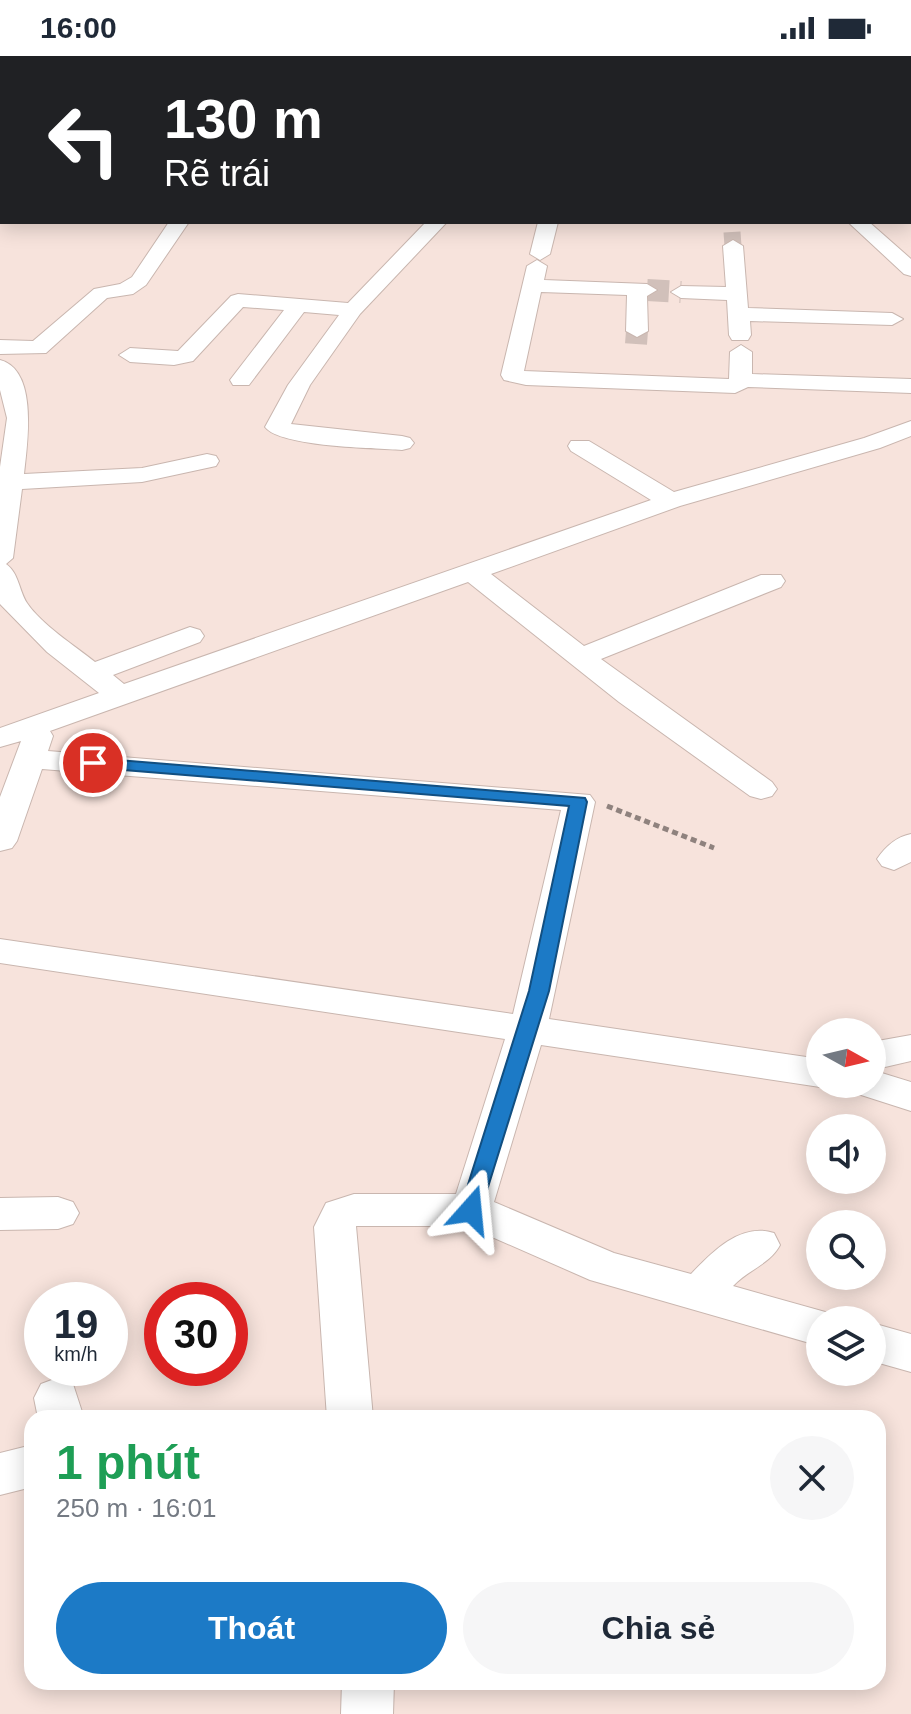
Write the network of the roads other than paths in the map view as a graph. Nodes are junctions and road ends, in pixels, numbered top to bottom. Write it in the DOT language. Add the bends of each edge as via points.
graph roads {
  1 [pos="178,224"];
  2 [pos="435,224"];
  3 [pos="547,224"];
  4 [pos="864,227"];
  5 [pos="897,230"];
  6 [pos="731,233"];
  7 [pos="903,254"];
  8 [pos="536,269"];
  9 [pos="911,270"];
  10 [pos="681,292"];
  11 [pos="299,305"];
  12 [pos="353,310"];
  13 [pos="892,319"];
  14 [pos="739,324"];
  15 [pos="0,347"];
  16 [pos="130,355"];
  17 [pos="0,367"];
  18 [pos="241,380"];
  19 [pos="740,380"];
  20 [pos="637,383"];
  21 [pos="911,386"];
  22 [pos="911,428"];
  23 [pos="402,443"];
  24 [pos="580,446"];
  25 [pos="207,461"];
  26 [pos="8,482"];
  27 [pos="671,501"];
  28 [pos="2,528"];
  29 [pos="0,558"];
  30 [pos="0,571"];
  31 [pos="471,571"];
  32 [pos="771,581"];
  33 [pos="190,636"];
  34 [pos="581,657"];
  35 [pos="92,673"];
  36 [pos="120,695"];
  37 [pos="16,738"];
  38 [pos="761,789"];
  39 [pos="0,841"];
  40 [pos="0,951"];
  41 [pos="527,1030"];
  42 [pos="911,1048"];
  43 [pos="886,1053"];
  44 [pos="806,1071"];
  45 [pos="886,1089"];
  46 [pos="911,1097"];
  47 [pos="471,1210"];
  48 [pos="58,1213"];
  49 [pos="0,1214"];
  50 [pos="759,1245"];
  51 [pos="700,1294"];
  52 [pos="806,1324"];
  53 [pos="886,1346"];
  54 [pos="911,1353"];
  55 [pos="349,1410"];
  56 [pos="24,1468"];
  57 [pos="0,1474"];
  58 [pos="368,1690"];
  59 [pos="367,1714"];
  1 -- 15 [label="street" via="128,289 101,293 38,348"];
  2 -- 12 [label="street"];
  3 -- 8 [label="street"];
  4 -- 5 [label="street"];
  4 -- 7 [label="street"];
  6 -- 14 [label="street"];
  7 -- 9 [label="street"];
  8 -- 20 [label="street" via="642,290"];
  8 -- 20 [label="street" via="512,375"];
  10 -- 14 [label="street"];
  11 -- 12 [label="street"];
  11 -- 16 [label="street" via="238,300 185,356"];
  11 -- 18 [label="street"];
  12 -- 23 [label="street" via="299,385 277,427"];
  13 -- 14 [label="street"];
  14 -- 19 [label="street"];
  17 -- 26 [label="street" via="8,377 19,418"];
  19 -- 20 [label="street" via="735,386"];
  19 -- 21 [label="street"];
  22 -- 27 [label="street"];
  24 -- 27 [label="street"];
  25 -- 26 [label="street" via="142,475"];
  26 -- 28 [label="street"];
  27 -- 31 [label="street"];
  28 -- 29 [label="street"];
  30 -- 35 [label="street" via="15,607"];
  31 -- 34 [label="street"];
  31 -- 36 [label="street"];
  32 -- 34 [label="street"];
  33 -- 35 [label="street"];
  34 -- 38 [label="street"];
  35 -- 36 [label="street"];
  36 -- 37 [label="street"];
  37 -- 39 [label="street"];
  37 -- 41 [label="street" via="579,802"];
  40 -- 41 [label="street"];
  41 -- 44 [label="street"];
  41 -- 47 [label="street"];
  42 -- 43 [label="street"];
  45 -- 46 [label="street"];
  47 -- 51 [label="street" via="605,1268"];
  47 -- 55 [label="street" via="341,1214 335,1227"];
  48 -- 49 [label="street"];
  50 -- 51 [label="street" via="728,1263"];
  51 -- 52 [label="street"];
  53 -- 54 [label="street"];
  56 -- 57 [label="street"];
  58 -- 59 [label="street"];
}
